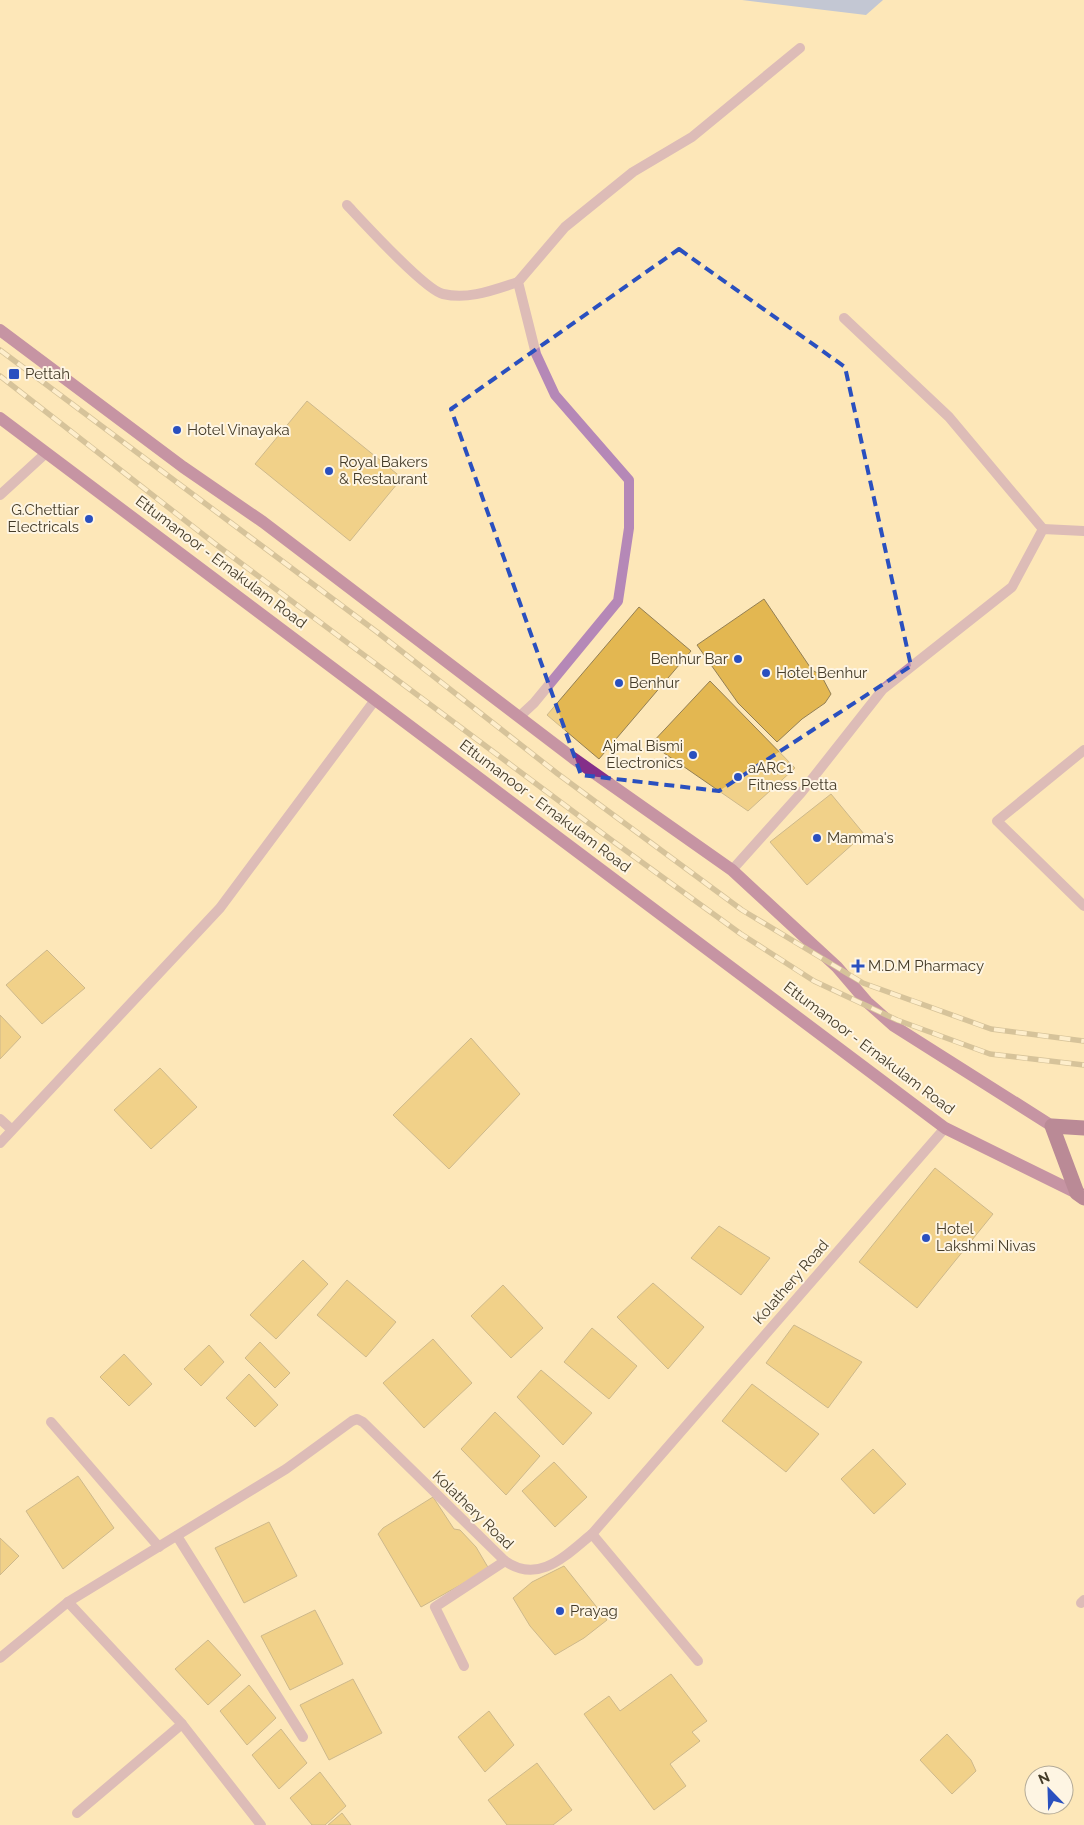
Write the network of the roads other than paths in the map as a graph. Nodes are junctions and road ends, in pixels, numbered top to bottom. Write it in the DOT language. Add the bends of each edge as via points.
graph roads {
  1 [pos="800,48"];
  2 [pos="347,205"];
  3 [pos="518,282"];
  4 [pos="844,318"];
  5 [pos="0,330"];
  6 [pos="0,418"];
  7 [pos="46,453"];
  8 [pos="0,495"];
  9 [pos="1043,529"];
  10 [pos="1084,531"];
  11 [pos="375,700"];
  12 [pos="520,716"];
  13 [pos="1084,750"];
  14 [pos="732,870"];
  15 [pos="1084,906"];
  16 [pos="0,1119"];
  17 [pos="1052,1126"];
  18 [pos="945,1128"];
  19 [pos="1084,1128"];
  20 [pos="11,1129"];
  21 [pos="0,1143"];
  22 [pos="1082,1194"];
  23 [pos="51,1422"];
  24 [pos="592,1534"];
  25 [pos="177,1536"];
  26 [pos="159,1547"];
  27 [pos="505,1562"];
  28 [pos="68,1602"];
  29 [pos="0,1658"];
  30 [pos="698,1661"];
  31 [pos="464,1666"];
  32 [pos="182,1724"];
  33 [pos="303,1737"];
  34 [pos="77,1813"];
  35 [pos="261,1825"];
  1 -- 3 [label="street" via="692,137 633,172 564,227"];
  2 -- 3 [label="street" via="405,265 441,294 478,296"];
  3 -- 12 [label="street" via="536,354 555,395 629,480 629,528 618,601"];
  4 -- 9 [label="street" via="949,418"];
  5 -- 12 [label="main road"];
  6 -- 7 [label="main road, Ettumanoor - Ernakulam Road"];
  7 -- 8 [label="street"];
  7 -- 11 [label="main road, Ettumanoor - Ernakulam Road"];
  9 -- 10 [label="street"];
  9 -- 14 [label="street" via="1012,587 883,689 801,793"];
  11 -- 18 [label="main road, Ettumanoor - Ernakulam Road"];
  11 -- 20 [label="street" via="220,908"];
  12 -- 14 [label="main road" via="573,758"];
  13 -- 15 [label="street" via="997,821"];
  14 -- 17 [label="main road" via="838,967 867,1002 894,1026"];
  16 -- 20 [label="street"];
  17 -- 19 [label="highway"];
  17 -- 22 [label="highway"];
  18 -- 22 [label="main road, Ettumanoor - Ernakulam Road"];
  18 -- 24 [label="street, Kolathery Road"];
  20 -- 21 [label="street"];
  23 -- 26 [label="street"];
  24 -- 27 [label="street, Kolathery Road" via="562,1558 540,1570 515,1569"];
  24 -- 30 [label="street"];
  25 -- 26 [label="street, Kolathery Road"];
  25 -- 27 [label="street, Kolathery Road" via="286,1469 357,1419"];
  25 -- 33 [label="street"];
  26 -- 28 [label="street, Kolathery Road"];
  27 -- 31 [label="street" via="435,1607"];
  28 -- 29 [label="street, Kolathery Road"];
  28 -- 32 [label="street"];
  32 -- 34 [label="street"];
  32 -- 35 [label="street"];
}
